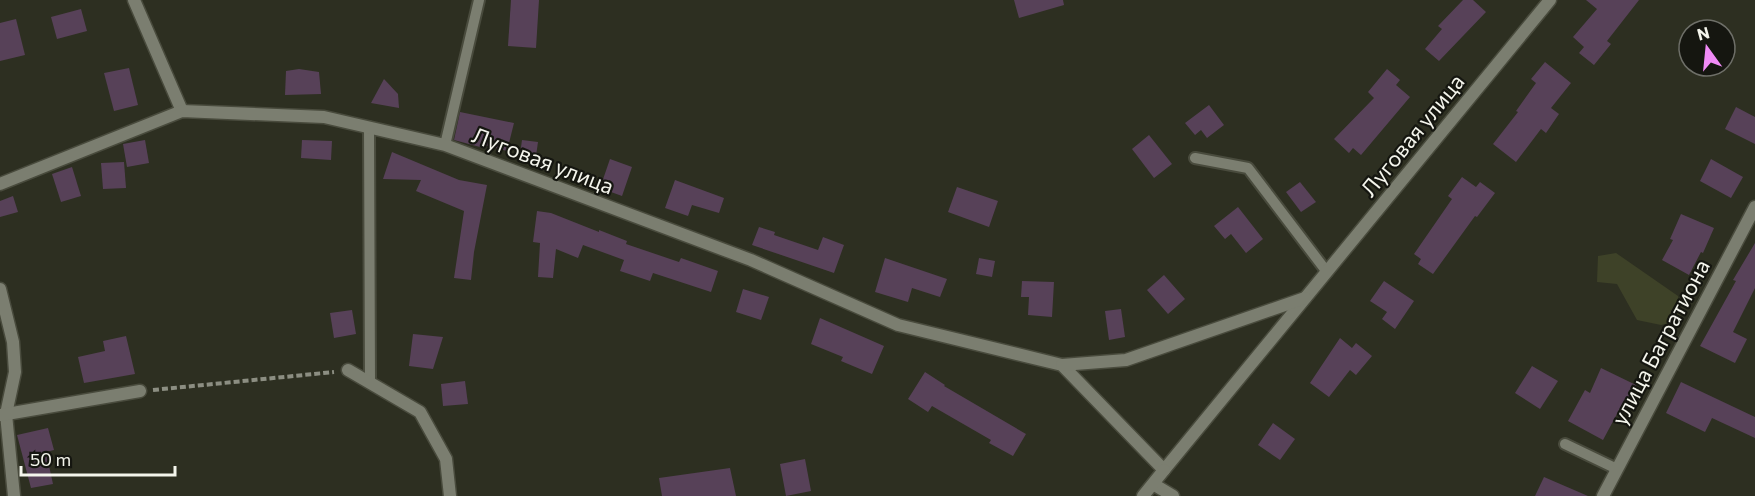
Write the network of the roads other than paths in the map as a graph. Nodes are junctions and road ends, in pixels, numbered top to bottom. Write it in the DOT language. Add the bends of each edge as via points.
graph roads {
  1 [pos="134,0"];
  2 [pos="478,0"];
  3 [pos="1550,0"];
  4 [pos="182,111"];
  5 [pos="369,127"];
  6 [pos="445,145"];
  7 [pos="1195,158"];
  8 [pos="0,184"];
  9 [pos="1755,207"];
  10 [pos="1327,272"];
  11 [pos="0,289"];
  12 [pos="1306,297"];
  13 [pos="1062,365"];
  14 [pos="348,370"];
  15 [pos="370,383"];
  16 [pos="140,392"];
  17 [pos="3,415"];
  18 [pos="1565,444"];
  19 [pos="1617,469"];
  20 [pos="1164,470"];
  21 [pos="1153,484"];
  22 [pos="14,496"];
  23 [pos="450,496"];
  24 [pos="1143,496"];
  25 [pos="1173,496"];
  26 [pos="1603,496"];
  1 -- 4 [label="street"];
  2 -- 6 [label="lane"];
  3 -- 10 [label="street, Луговая улица"];
  4 -- 5 [label="street, Луговая улица" via="324,117"];
  4 -- 8 [label="street, Луговая улица"];
  5 -- 6 [label="street, Луговая улица"];
  5 -- 15 [label="lane"];
  6 -- 13 [label="street, Луговая улица" via="751,260 898,325"];
  7 -- 10 [label="lane" via="1248,168"];
  9 -- 19 [label="street, улица Багратиона"];
  10 -- 12 [label="street, Луговая улица"];
  11 -- 17 [label="street" via="15,372"];
  12 -- 13 [label="street, Луговая улица" via="1126,360"];
  12 -- 20 [label="street, Луговая улица"];
  13 -- 20 [label="street"];
  14 -- 15 [label="street"];
  15 -- 23 [label="street" via="420,412 446,459"];
  16 -- 17 [label="street"];
  17 -- 22 [label="street"];
  18 -- 19 [label="lane"];
  19 -- 26 [label="street, улица Багратиона"];
  20 -- 21 [label="street, Луговая улица"];
  21 -- 24 [label="street, Луговая улица"];
  21 -- 25 [label="street"];
}
